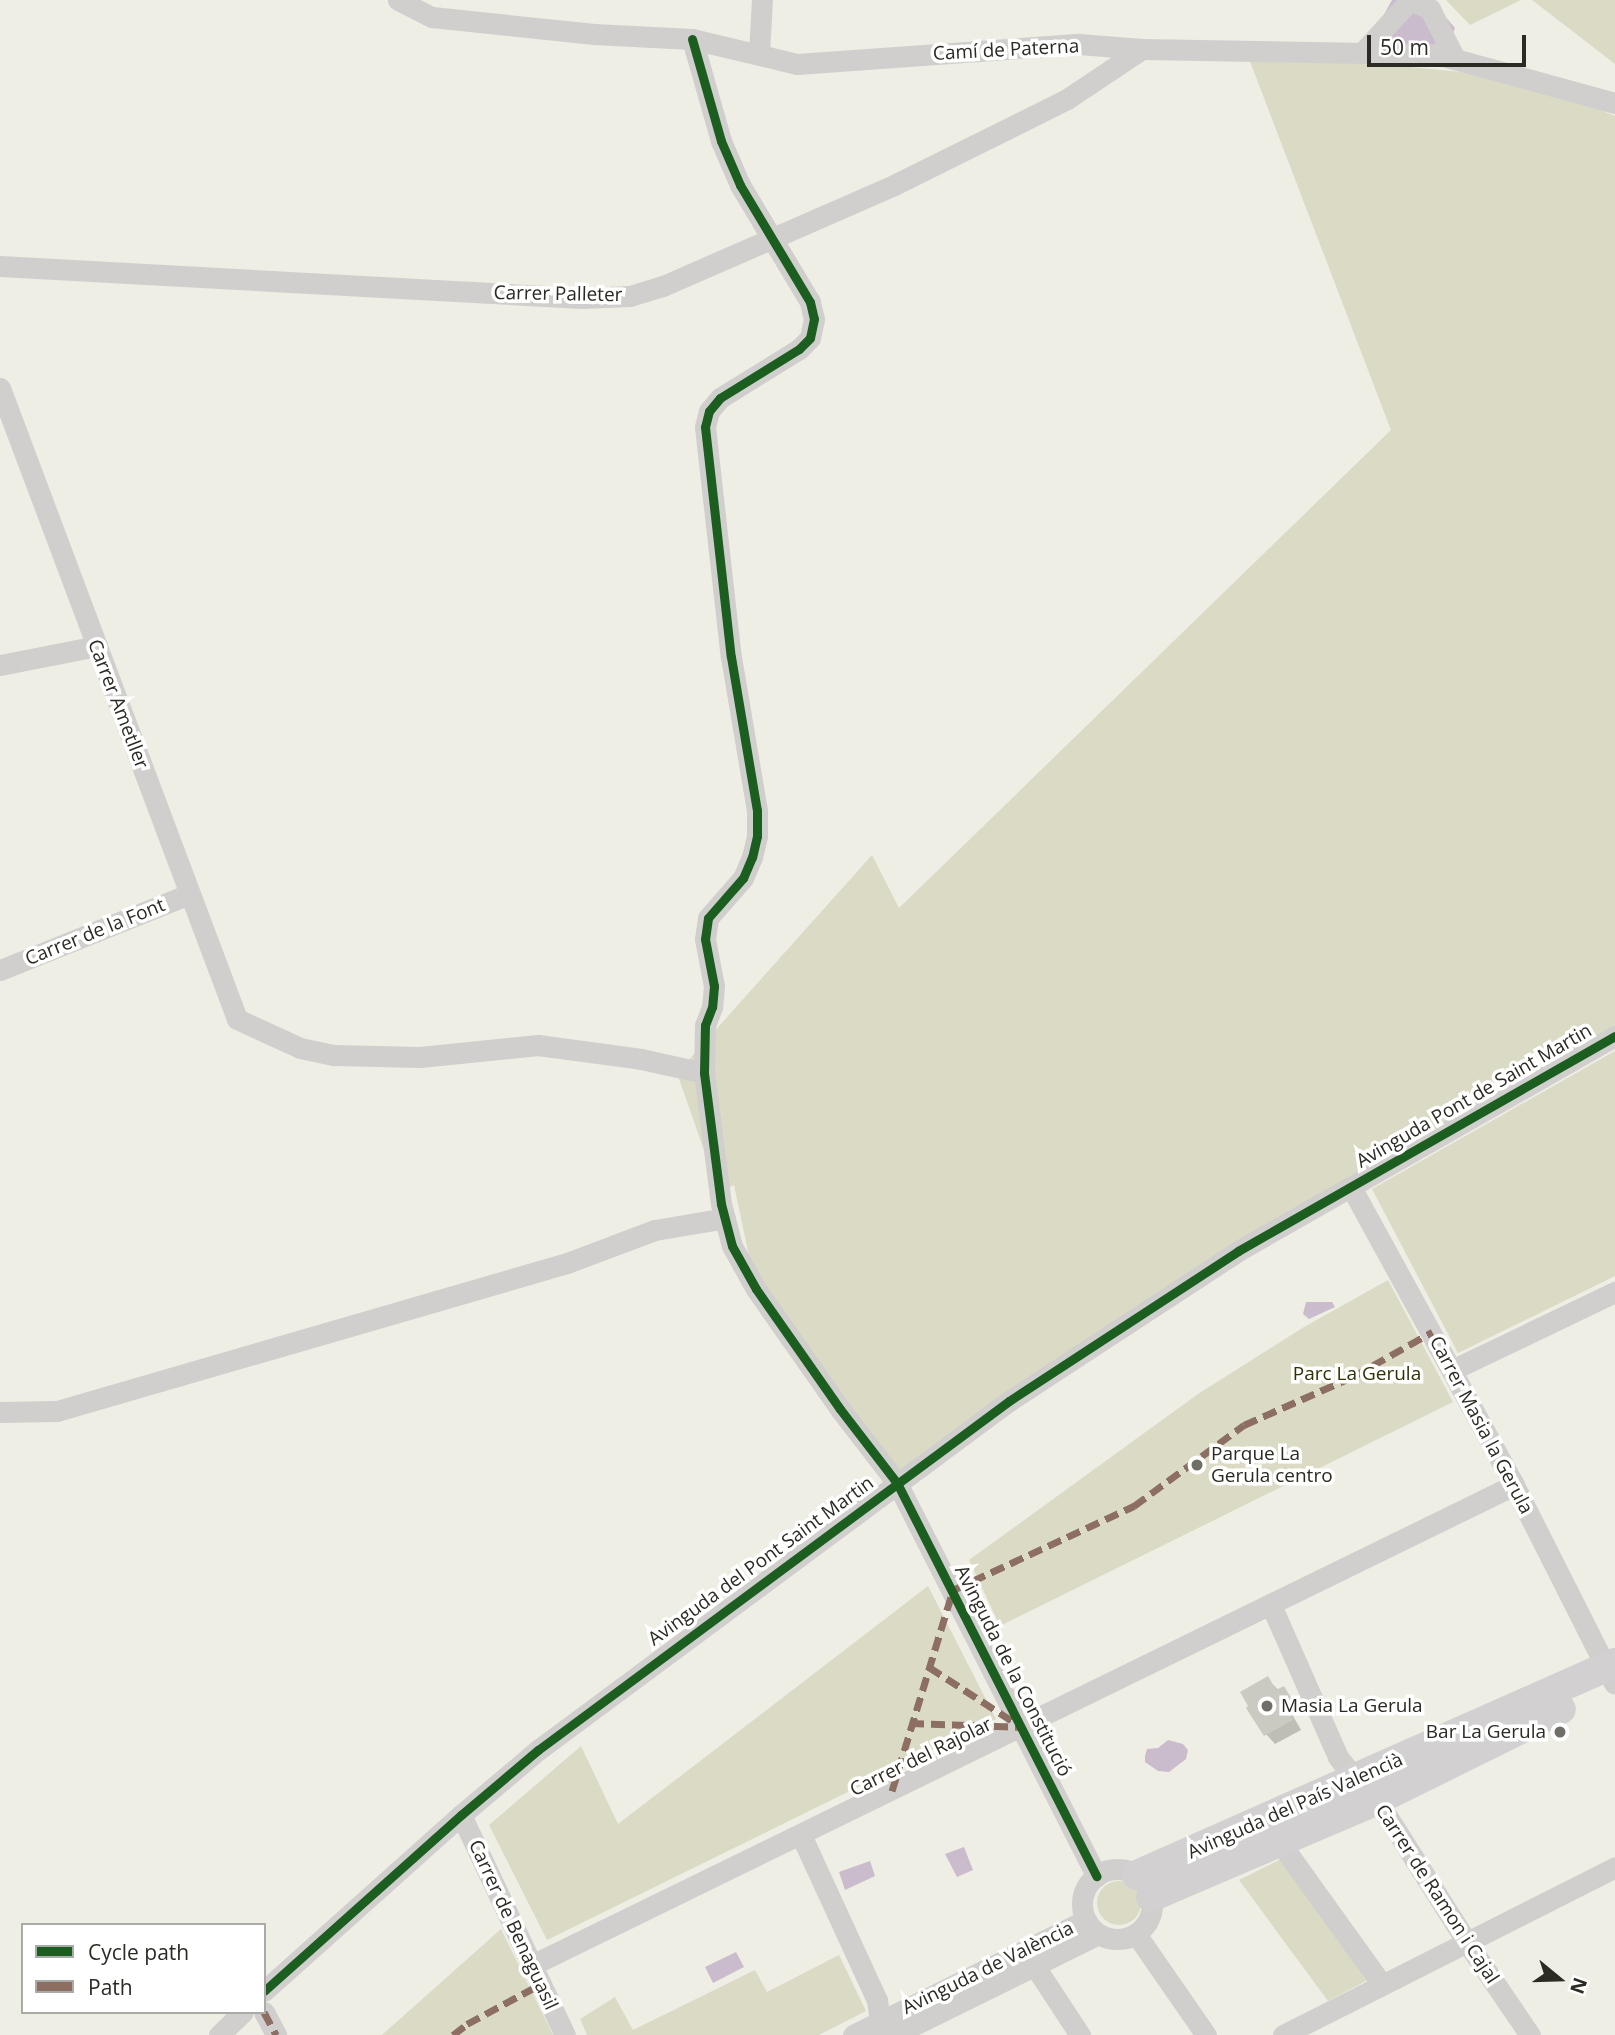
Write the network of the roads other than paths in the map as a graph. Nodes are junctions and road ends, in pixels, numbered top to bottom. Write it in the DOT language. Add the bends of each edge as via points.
graph roads {
  1 [pos="398,0"];
  2 [pos="762,0"];
  3 [pos="1410,0"];
  4 [pos="692,39"];
  5 [pos="1142,49"];
  6 [pos="759,53"];
  7 [pos="1362,53"];
  8 [pos="1455,60"];
  9 [pos="1615,103"];
  10 [pos="773,236"];
  11 [pos="0,267"];
  12 [pos="0,388"];
  13 [pos="97,646"];
  14 [pos="0,665"];
  15 [pos="189,894"];
  16 [pos="0,970"];
  17 [pos="1615,1036"];
  18 [pos="704,1073"];
  19 [pos="1351,1186"];
  20 [pos="725,1218"];
  21 [pos="1615,1292"];
  22 [pos="1452,1370"];
  23 [pos="0,1412"];
  24 [pos="897,1483"];
  25 [pos="1514,1485"];
  26 [pos="1271,1605"];
  27 [pos="1613,1674"];
  28 [pos="1022,1727"];
  29 [pos="1355,1779"];
  30 [pos="1377,1800"];
  31 [pos="461,1815"];
  32 [pos="801,1835"];
  33 [pos="1281,1844"];
  34 [pos="1615,1867"];
  35 [pos="1096,1876"];
  36 [pos="1144,1886"];
  37 [pos="1092,1927"];
  38 [pos="1136,1934"];
  39 [pos="1466,1941"];
  40 [pos="532,1965"];
  41 [pos="1034,1965"];
  42 [pos="1381,1983"];
  43 [pos="266,1989"];
  44 [pos="241,2014"];
  45 [pos="265,2014"];
  46 [pos="887,2031"];
  47 [pos="219,2035"];
  48 [pos="276,2035"];
  49 [pos="565,2035"];
  50 [pos="853,2035"];
  51 [pos="1080,2035"];
  52 [pos="1206,2035"];
  53 [pos="1283,2035"];
  54 [pos="1531,2035"];
  1 -- 4 [label="street, Camí de Paterna" via="432,17"];
  2 -- 6 [label="street"];
  3 -- 7 [label="street"];
  3 -- 8 [label="street" via="1430,9"];
  4 -- 6 [label="street, Camí de Paterna"];
  4 -- 10 [label="street" via="721,141 740,185"];
  5 -- 6 [label="street, Camí de Paterna" via="1079,44 797,64"];
  5 -- 7 [label="street, Camí de Paterna"];
  5 -- 10 [label="street, Carrer Palleter" via="1067,99 894,185"];
  7 -- 8 [label="street, Camí de Paterna" via="1436,54"];
  8 -- 9 [label="street, Camí de Paterna"];
  10 -- 11 [label="street, Carrer Palleter" via="663,286 618,297"];
  10 -- 18 [label="street, Avinguda de la Constitució" via="810,302 814,319 810,338 800,349 720,398 709,411 705,427 757,836 743,878 708,918 705,939 715,986 705,1025"];
  12 -- 13 [label="street, Carrer Ametller"];
  13 -- 14 [label="street"];
  13 -- 15 [label="street, Carrer Ametller"];
  15 -- 16 [label="street, Carrer de la Font"];
  15 -- 18 [label="street, Carrer Ametller" via="237,1019 300,1048 334,1055 420,1057 537,1045"];
  17 -- 19 [label="street, Avinguda Pont de Saint Martin"];
  18 -- 20 [label="street, Avinguda de la Constitució"];
  19 -- 22 [label="street, Carrer Masia la Gerula"];
  19 -- 24 [label="street, Avinguda del Pont Saint Martin" via="1215,1266 1009,1401"];
  20 -- 23 [label="street" via="655,1230 567,1262 58,1411"];
  20 -- 24 [label="street, Avinguda de la Constitució" via="732,1246 756,1289"];
  21 -- 22 [label="street"];
  22 -- 25 [label="street, Carrer Masia la Gerula"];
  24 -- 28 [label="street, Avinguda de la Constitució"];
  24 -- 31 [label="street, Avinguda del Pont Saint Martin" via="643,1670"];
  25 -- 26 [label="street, Carrer del Rajolar"];
  25 -- 27 [label="street, Carrer Masia la Gerula"];
  26 -- 28 [label="street, Carrer del Rajolar"];
  26 -- 29 [label="street, Carrer de Ramon i Cajal" via="1338,1757"];
  27 -- 29 [label="street, Avinguda del País Valencià"];
  27 -- 30 [label="street, Avinguda del País Valencià"];
  28 -- 32 [label="street, Carrer del Rajolar"];
  28 -- 35 [label="street, Avinguda de la Constitució"];
  29 -- 30 [label="street, Carrer de Ramon i Cajal"];
  29 -- 36 [label="street, Avinguda del País Valencià"];
  30 -- 33 [label="street, Avinguda del País Valencià"];
  30 -- 39 [label="street, Carrer de Ramon i Cajal"];
  31 -- 40 [label="street, Carrer de Benaguasil"];
  31 -- 43 [label="street, Avinguda del Pont Saint Martin"];
  32 -- 40 [label="street, Carrer del Rajolar"];
  32 -- 46 [label="street"];
  33 -- 36 [label="street, Avinguda del País Valencià"];
  33 -- 42 [label="street"];
  34 -- 39 [label="street"];
  35 -- 36 [label="street" via="1116,1869"];
  35 -- 37 [label="street" via="1082,1901"];
  36 -- 38 [label="street" via="1149,1917"];
  37 -- 38 [label="street" via="1117,1939"];
  37 -- 41 [label="street, Avinguda de València"];
  37 -- 46 [label="street, Avinguda de València"];
  38 -- 52 [label="street"];
  39 -- 42 [label="street"];
  39 -- 54 [label="street, Carrer de Ramon i Cajal"];
  40 -- 49 [label="street, Carrer de Benaguasil"];
  41 -- 46 [label="street, Avinguda de València"];
  41 -- 51 [label="street"];
  42 -- 53 [label="street"];
  44 -- 47 [label="street"];
  45 -- 48 [label="street"];
  46 -- 50 [label="street, Avinguda de València"];
}
